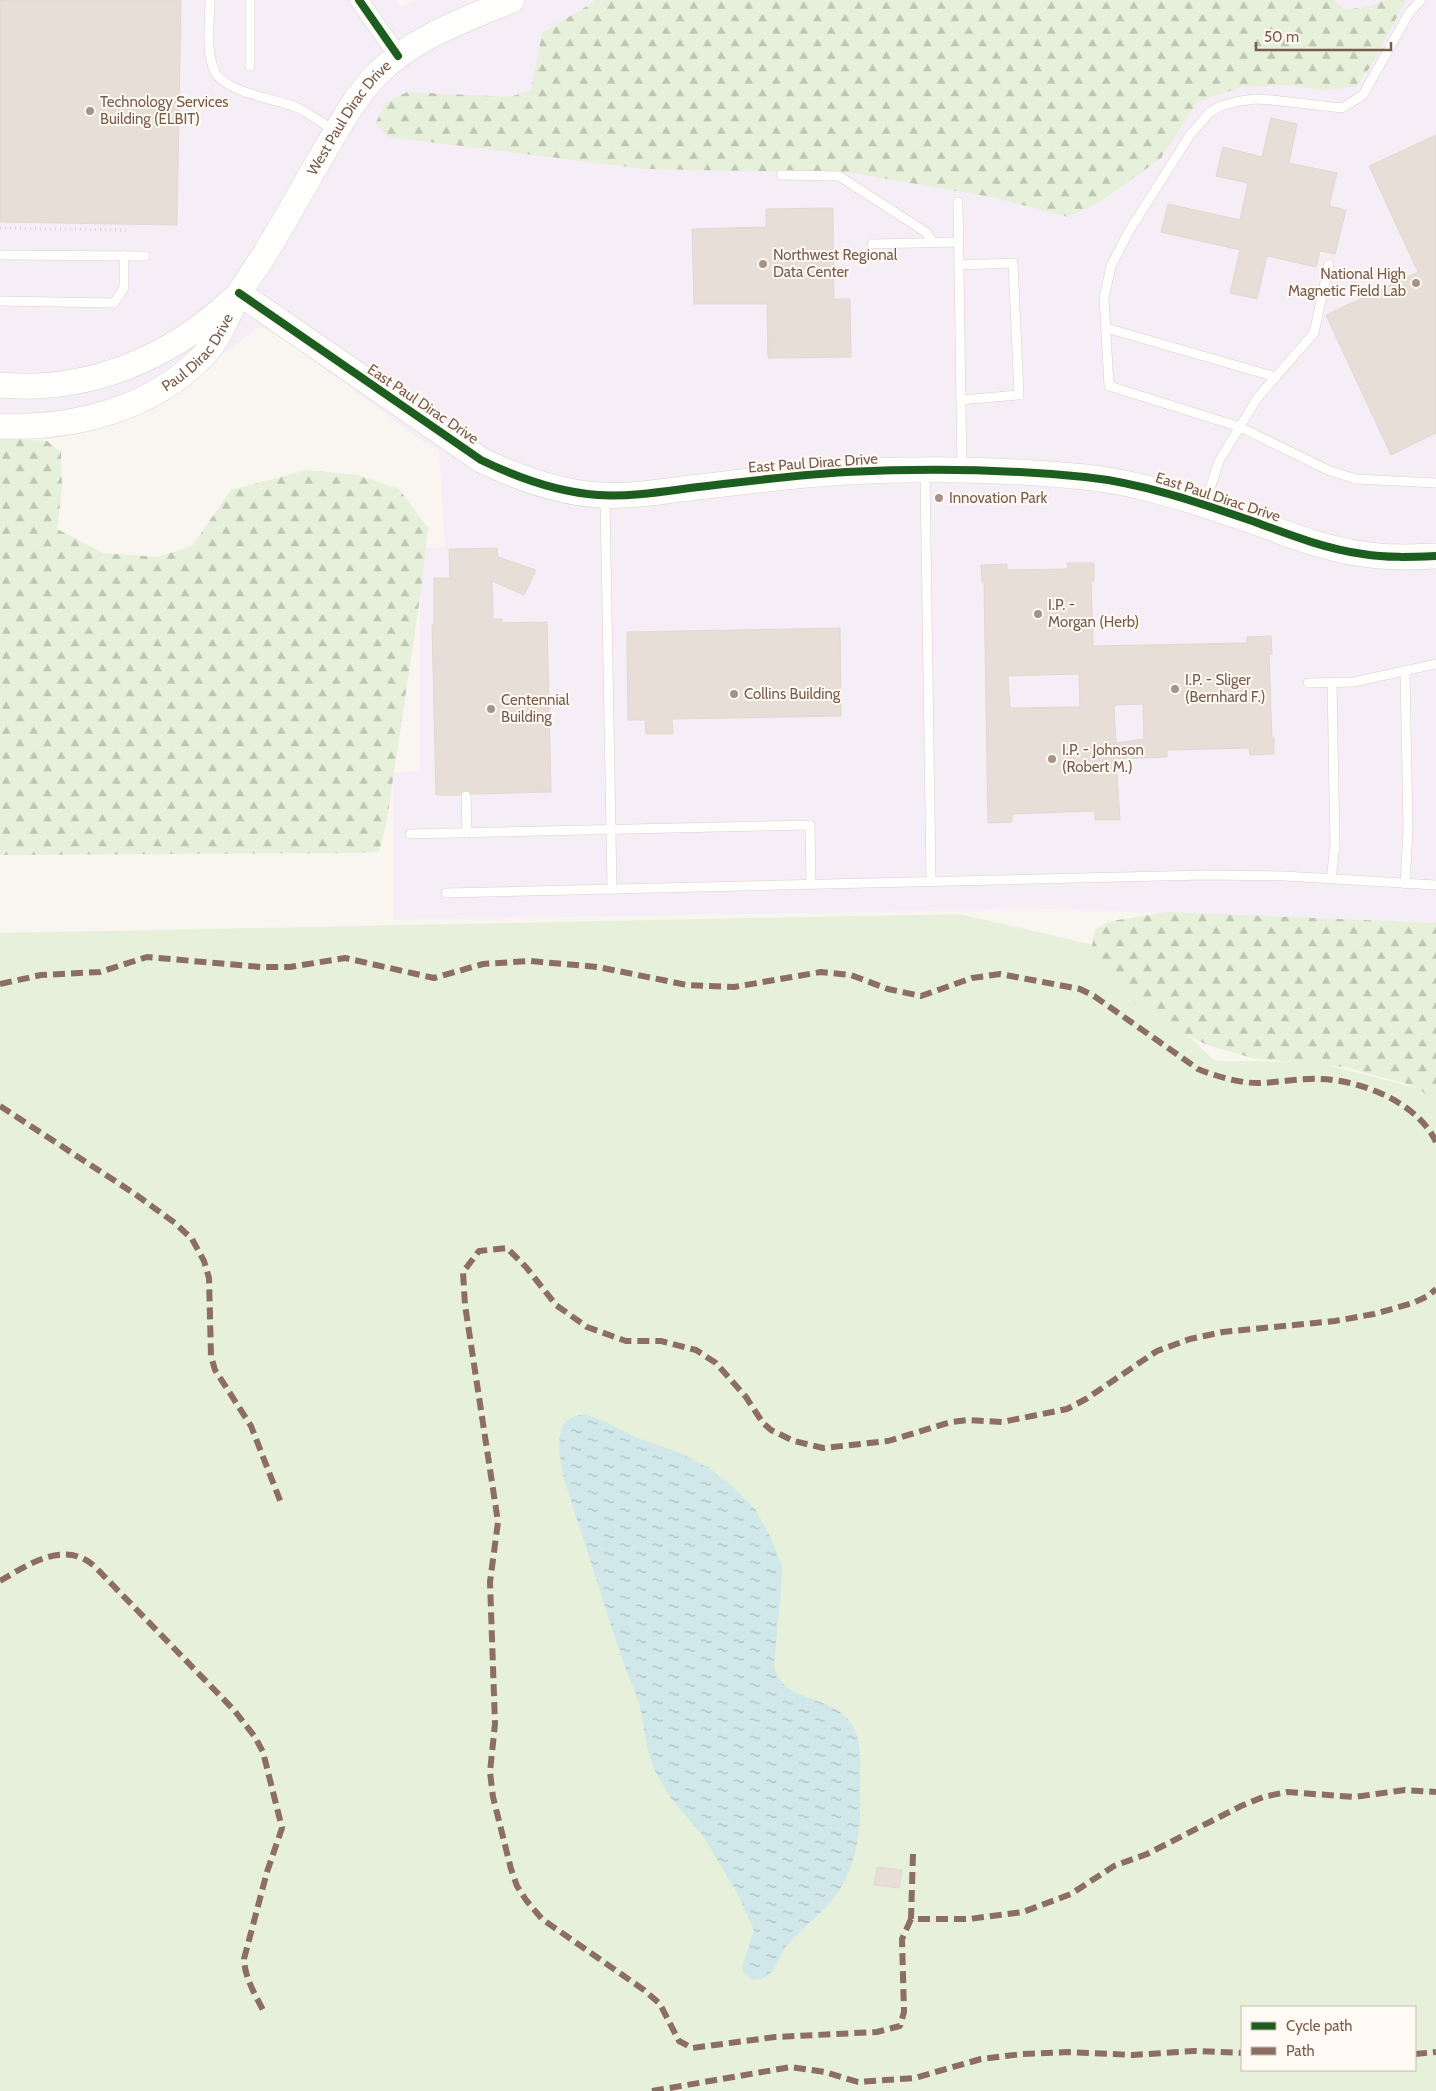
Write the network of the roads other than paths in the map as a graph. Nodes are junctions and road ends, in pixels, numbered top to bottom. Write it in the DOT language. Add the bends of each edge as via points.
graph roads {
  1 [pos="210,0"];
  2 [pos="250,0"];
  3 [pos="359,0"];
  4 [pos="512,0"];
  5 [pos="1421,0"];
  6 [pos="398,56"];
  7 [pos="250,66"];
  8 [pos="336,131"];
  9 [pos="780,175"];
  10 [pos="958,202"];
  11 [pos="932,242"];
  12 [pos="958,242"];
  13 [pos="872,244"];
  14 [pos="0,255"];
  15 [pos="124,256"];
  16 [pos="145,256"];
  17 [pos="1329,264"];
  18 [pos="959,265"];
  19 [pos="240,293"];
  20 [pos="0,302"];
  21 [pos="1106,328"];
  22 [pos="1276,377"];
  23 [pos="0,385"];
  24 [pos="961,400"];
  25 [pos="0,426"];
  26 [pos="1240,427"];
  27 [pos="962,469"];
  28 [pos="925,470"];
  29 [pos="1436,483"];
  30 [pos="605,495"];
  31 [pos="1205,504"];
  32 [pos="1436,556"];
  33 [pos="1436,664"];
  34 [pos="1405,671"];
  35 [pos="1332,683"];
  36 [pos="1308,684"];
  37 [pos="466,796"];
  38 [pos="611,830"];
  39 [pos="467,833"];
  40 [pos="410,834"];
  41 [pos="1331,879"];
  42 [pos="931,881"];
  43 [pos="812,884"];
  44 [pos="1404,884"];
  45 [pos="1436,886"];
  46 [pos="612,889"];
  47 [pos="446,893"];
  1 -- 8 [label="lane" via="210,54 220,80 298,108"];
  2 -- 7 [label="lane"];
  3 -- 6 [label="street"];
  4 -- 6 [label="street, West Paul Dirac Drive" via="439,31"];
  5 -- 21 [label="lane" via="1409,13 1363,95 1342,108 1254,99 1221,106 1209,113 1190,135 1111,266 1104,298"];
  6 -- 8 [label="street, West Paul Dirac Drive" via="361,94"];
  8 -- 19 [label="street, West Paul Dirac Drive"];
  9 -- 11 [label="lane" via="838,176 927,233"];
  10 -- 12 [label="lane"];
  11 -- 12 [label="lane"];
  11 -- 13 [label="lane"];
  12 -- 18 [label="lane"];
  14 -- 15 [label="lane"];
  15 -- 16 [label="lane"];
  15 -- 20 [label="lane" via="124,288 114,303"];
  17 -- 22 [label="lane" via="1314,333"];
  18 -- 24 [label="lane"];
  18 -- 24 [label="lane" via="1013,263 1020,395"];
  19 -- 23 [label="street, Paul Dirac Drive" via="192,332 127,368 86,380"];
  19 -- 25 [label="street, Paul Dirac Drive" via="217,338 203,356 153,393 124,407 85,419 27,427"];
  19 -- 30 [label="street, East Paul Dirac Drive" via="481,460 535,483 564,491"];
  21 -- 22 [label="lane"];
  21 -- 26 [label="lane" via="1109,386"];
  22 -- 26 [label="lane" via="1258,397"];
  24 -- 27 [label="lane"];
  26 -- 29 [label="lane" via="1330,471 1356,479"];
  26 -- 31 [label="lane" via="1219,462"];
  27 -- 28 [label="street, East Paul Dirac Drive"];
  27 -- 31 [label="street, East Paul Dirac Drive" via="1089,477"];
  28 -- 30 [label="street, East Paul Dirac Drive" via="846,472"];
  28 -- 42 [label="lane"];
  30 -- 38 [label="lane"];
  31 -- 32 [label="street, East Paul Dirac Drive" via="1294,536 1362,554 1400,558"];
  33 -- 34 [label="lane"];
  34 -- 35 [label="lane" via="1354,682"];
  34 -- 44 [label="lane" via="1408,830"];
  35 -- 36 [label="lane"];
  35 -- 41 [label="lane" via="1335,847"];
  37 -- 39 [label="lane"];
  38 -- 39 [label="lane"];
  38 -- 43 [label="lane" via="810,825"];
  38 -- 46 [label="lane"];
  39 -- 40 [label="lane"];
  41 -- 42 [label="lane" via="1205,875"];
  41 -- 44 [label="lane"];
  42 -- 43 [label="lane"];
  43 -- 46 [label="lane"];
  44 -- 45 [label="lane"];
  46 -- 47 [label="lane"];
}
